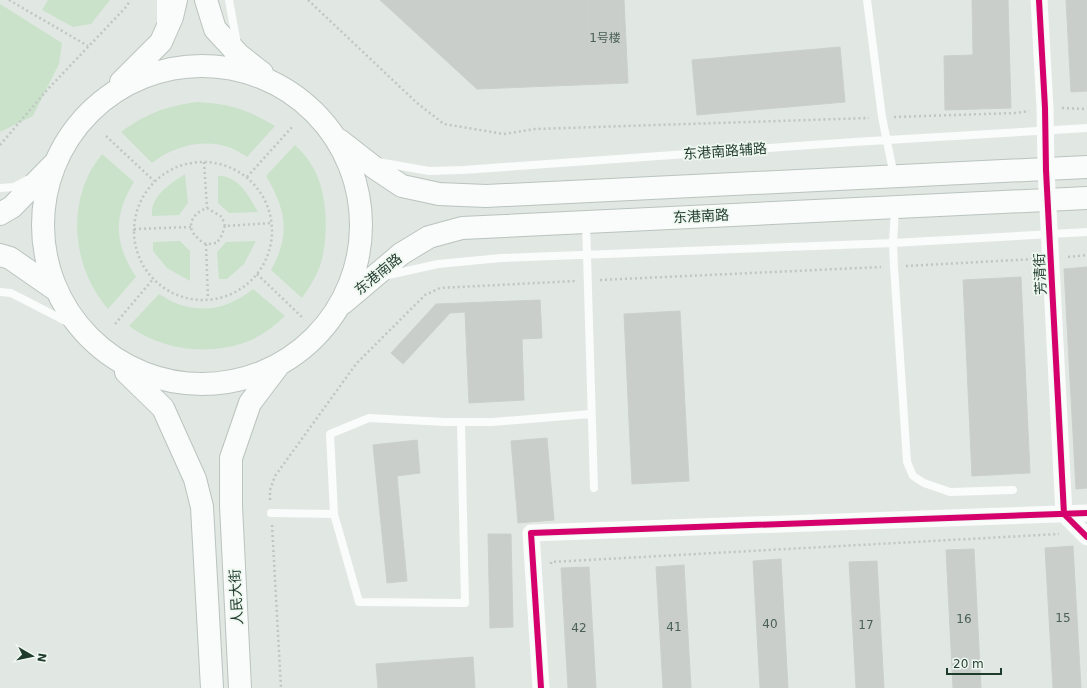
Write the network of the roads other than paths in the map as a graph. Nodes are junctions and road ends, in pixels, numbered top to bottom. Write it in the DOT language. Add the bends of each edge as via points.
graph roads {
  1 [pos="161,0"];
  2 [pos="176,0"];
  3 [pos="206,0"];
  4 [pos="229,0"];
  5 [pos="867,0"];
  6 [pos="1039,0"];
  7 [pos="160,42"];
  8 [pos="239,55"];
  9 [pos="272,81"];
  10 [pos="106,97"];
  11 [pos="1087,128"];
  12 [pos="1046,131"];
  13 [pos="336,138"];
  14 [pos="886,140"];
  15 [pos="364,160"];
  16 [pos="54,164"];
  17 [pos="1087,167"];
  18 [pos="1046,170"];
  19 [pos="894,177"];
  20 [pos="0,188"];
  21 [pos="1087,198"];
  22 [pos="1048,200"];
  23 [pos="896,207"];
  24 [pos="0,214"];
  25 [pos="586,222"];
  26 [pos="1087,232"];
  27 [pos="1050,234"];
  28 [pos="893,243"];
  29 [pos="0,255"];
  30 [pos="587,255"];
  31 [pos="370,280"];
  32 [pos="56,290"];
  33 [pos="0,292"];
  34 [pos="339,306"];
  35 [pos="79,328"];
  36 [pos="110,357"];
  37 [pos="278,366"];
  38 [pos="592,414"];
  39 [pos="461,422"];
  40 [pos="594,488"];
  41 [pos="1013,490"];
  42 [pos="271,513"];
  43 [pos="1087,513"];
  44 [pos="334,514"];
  45 [pos="1064,514"];
  46 [pos="1085,535"];
  47 [pos="212,688"];
  48 [pos="240,688"];
  49 [pos="541,688"];
  1 -- 7 [label="lane"];
  2 -- 7 [label="main road" via="172,17"];
  3 -- 8 [label="main road" via="215,29"];
  4 -- 8 [label="lane"];
  5 -- 14 [label="lane"];
  6 -- 12 [label="street, 芳清街"];
  7 -- 10 [label="main road"];
  8 -- 9 [label="main road"];
  9 -- 10 [label="main road" via="230,67 187,66 144,76"];
  9 -- 13 [label="main road" via="308,106"];
  10 -- 16 [label="main road" via="75,128"];
  11 -- 12 [label="lane, 东港南路辅路"];
  12 -- 14 [label="lane, 东港南路辅路"];
  12 -- 18 [label="street, 芳清街"];
  13 -- 15 [label="main road"];
  13 -- 34 [label="main road" via="354,176 361,219 356,265"];
  14 -- 15 [label="lane, 东港南路辅路" via="463,170 429,170"];
  14 -- 19 [label="lane"];
  15 -- 19 [label="main road" via="402,186 439,194 486,196"];
  16 -- 20 [label="lane" via="14,187"];
  16 -- 24 [label="main road" via="12,207"];
  16 -- 32 [label="main road" via="43,208 44,250"];
  17 -- 18 [label="main road"];
  18 -- 19 [label="main road"];
  18 -- 22 [label="street, 芳清街"];
  21 -- 22 [label="main road, 东港南路"];
  22 -- 23 [label="main road, 东港南路"];
  22 -- 27 [label="street, 芳清街"];
  23 -- 25 [label="main road, 东港南路"];
  23 -- 28 [label="lane"];
  25 -- 30 [label="lane"];
  25 -- 31 [label="main road, 东港南路" via="462,228 429,237 401,254"];
  26 -- 27 [label="lane"];
  27 -- 28 [label="lane"];
  27 -- 45 [label="street, 芳清街"];
  28 -- 30 [label="lane"];
  28 -- 41 [label="lane" via="907,462 913,476 924,483 950,492"];
  29 -- 32 [label="main road" via="10,258"];
  30 -- 31 [label="lane" via="501,258 438,264"];
  30 -- 38 [label="lane"];
  31 -- 34 [label="main road, 东港南路"];
  32 -- 35 [label="main road, 人民大街"];
  33 -- 35 [label="lane" via="11,293"];
  34 -- 37 [label="main road" via="313,339"];
  35 -- 36 [label="main road, 人民大街"];
  36 -- 37 [label="main road" via="153,378 194,385 238,381"];
  36 -- 47 [label="main road, 人民大街" via="163,408 195,479 202,508"];
  37 -- 48 [label="main road, 人民大街" via="250,402 232,458 231,506"];
  38 -- 39 [label="lane"];
  38 -- 40 [label="lane"];
  39 -- 44 [label="lane" via="369,418 330,434"];
  39 -- 44 [label="lane" via="465,603 359,602"];
  42 -- 44 [label="lane"];
  43 -- 45 [label="street"];
  45 -- 46 [label="street"];
  45 -- 49 [label="street" via="531,533"];
}
